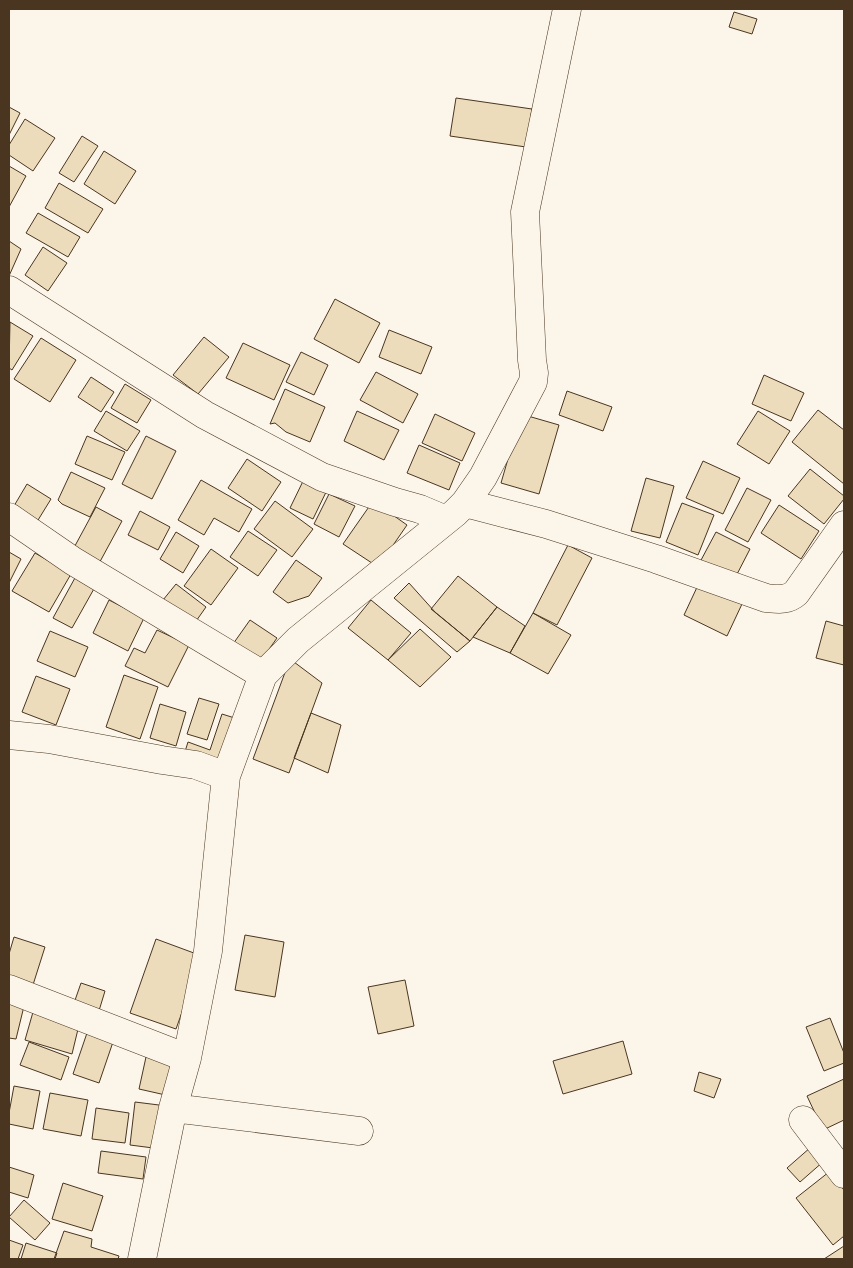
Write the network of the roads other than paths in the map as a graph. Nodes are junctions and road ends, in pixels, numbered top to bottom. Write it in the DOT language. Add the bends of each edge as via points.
graph roads {
  1 [pos="567,9"];
  2 [pos="9,290"];
  3 [pos="455,512"];
  4 [pos="9,517"];
  5 [pos="844,525"];
  6 [pos="263,675"];
  7 [pos="9,735"];
  8 [pos="226,776"];
  9 [pos="9,989"];
  10 [pos="187,1058"];
  11 [pos="174,1108"];
  12 [pos="803,1120"];
  13 [pos="359,1131"];
  14 [pos="844,1174"];
  15 [pos="142,1259"];
  1 -- 3 [label="street" via="525,212 533,382 483,477"];
  2 -- 3 [label="street" via="205,415 322,478 420,509"];
  3 -- 5 [label="street" via="546,524 766,598 783,600 796,593"];
  3 -- 6 [label="street" via="298,640"];
  4 -- 6 [label="street" via="73,561"];
  6 -- 8 [label="street"];
  7 -- 8 [label="street" via="50,739 196,765"];
  8 -- 10 [label="street" via="208,951"];
  9 -- 10 [label="street"];
  10 -- 11 [label="street"];
  11 -- 13 [label="street"];
  11 -- 15 [label="street"];
  12 -- 14 [label="street"];
}
